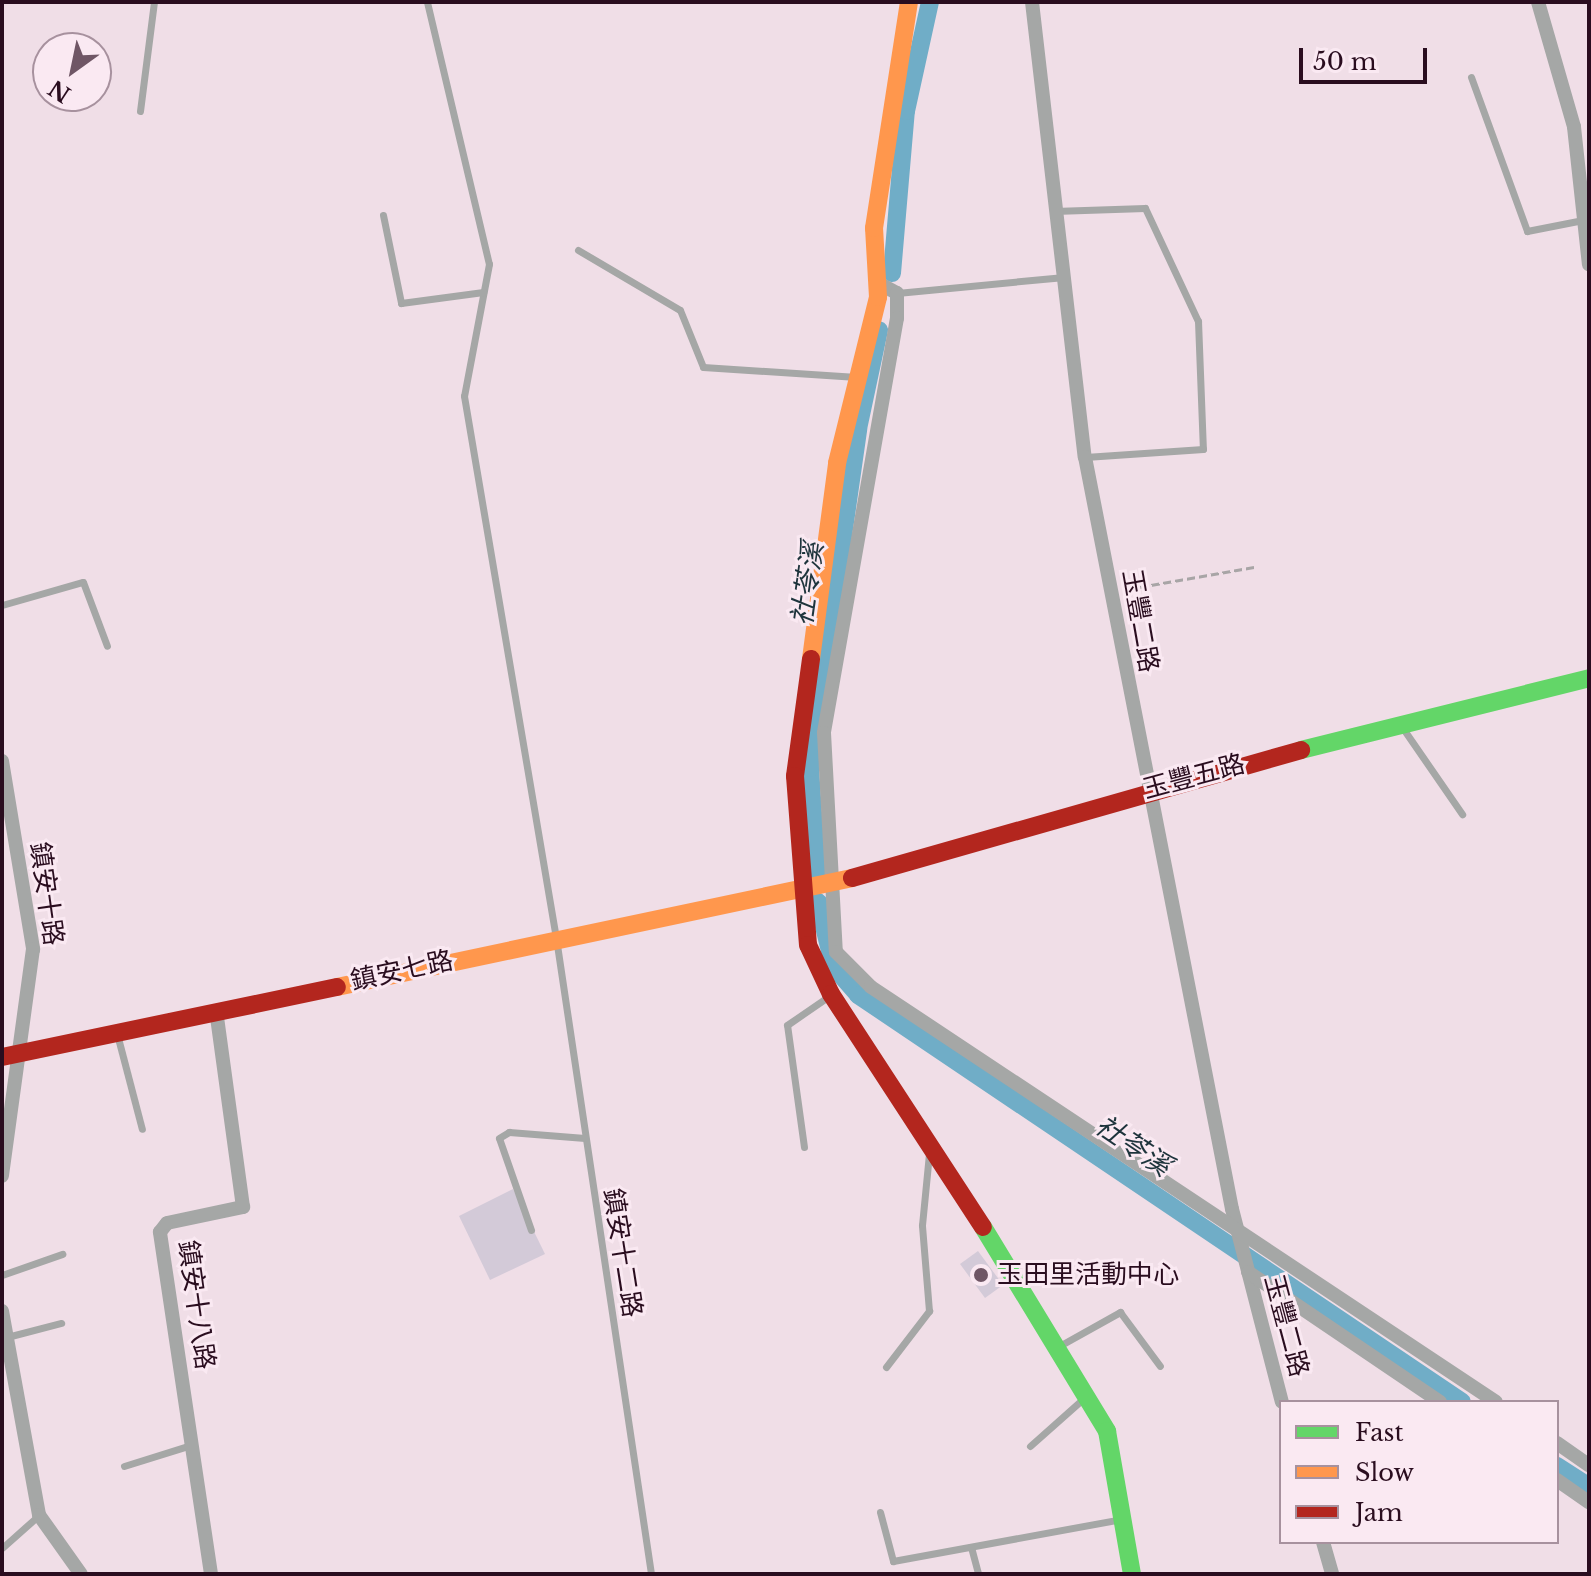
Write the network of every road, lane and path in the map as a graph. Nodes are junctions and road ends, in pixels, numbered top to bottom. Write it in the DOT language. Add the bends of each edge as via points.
graph roads {
  1 [pos="154,2"];
  2 [pos="427,2"];
  3 [pos="909,2"];
  4 [pos="1032,2"];
  5 [pos="1538,2"];
  6 [pos="1471,77"];
  7 [pos="140,111"];
  8 [pos="1054,211"];
  9 [pos="383,215"];
  10 [pos="1584,219"];
  11 [pos="578,250"];
  12 [pos="1589,264"];
  13 [pos="1064,277"];
  14 [pos="878,283"];
  15 [pos="483,292"];
  16 [pos="897,293"];
  17 [pos="859,377"];
  18 [pos="1085,457"];
  19 [pos="1254,567"];
  20 [pos="1111,593"];
  21 [pos="2,605"];
  22 [pos="107,646"];
  23 [pos="1589,678"];
  24 [pos="1399,723"];
  25 [pos="2,761"];
  26 [pos="1146,789"];
  27 [pos="1462,814"];
  28 [pos="830,885"];
  29 [pos="802,890"];
  30 [pos="556,938"];
  31 [pos="831,994"];
  32 [pos="216,1011"];
  33 [pos="116,1032"];
  34 [pos="10,1055"];
  35 [pos="142,1129"];
  36 [pos="585,1138"];
  37 [pos="930,1145"];
  38 [pos="804,1147"];
  39 [pos="2,1176"];
  40 [pos="1236,1226"];
  41 [pos="531,1230"];
  42 [pos="62,1254"];
  43 [pos="1246,1267"];
  44 [pos="2,1275"];
  45 [pos="2,1311"];
  46 [pos="61,1323"];
  47 [pos="7,1337"];
  48 [pos="1058,1347"];
  49 [pos="1160,1366"];
  50 [pos="886,1367"];
  51 [pos="1087,1396"];
  52 [pos="1281,1400"];
  53 [pos="1437,1400"];
  54 [pos="1493,1400"];
  55 [pos="1559,1444"];
  56 [pos="192,1445"];
  57 [pos="1030,1446"];
  58 [pos="1589,1465"];
  59 [pos="124,1466"];
  60 [pos="1559,1481"];
  61 [pos="1589,1502"];
  62 [pos="880,1512"];
  63 [pos="39,1515"];
  64 [pos="1123,1518"];
  65 [pos="1324,1544"];
  66 [pos="971,1547"];
  67 [pos="2,1548"];
  68 [pos="81,1574"];
  69 [pos="211,1574"];
  70 [pos="651,1574"];
  71 [pos="978,1574"];
  72 [pos="1132,1574"];
  73 [pos="1332,1574"];
  1 -- 7 [label="lane"];
  2 -- 15 [label="lane, 鎮安十二路" via="489,264"];
  3 -- 14 [label="street" via="882,153"];
  4 -- 8 [label="street, 玉豐二路"];
  5 -- 10 [label="street" via="1574,127"];
  6 -- 10 [label="lane" via="1527,231"];
  8 -- 13 [label="street, 玉豐二路"];
  8 -- 18 [label="lane" via="1145,208 1198,321 1203,449"];
  9 -- 15 [label="lane" via="401,303"];
  10 -- 12 [label="street"];
  11 -- 17 [label="lane" via="680,310 703,367"];
  13 -- 16 [label="lane"];
  13 -- 18 [label="street, 玉豐二路"];
  14 -- 16 [label="street"];
  14 -- 17 [label="street"];
  15 -- 30 [label="lane, 鎮安十二路" via="464,396"];
  16 -- 28 [label="street" via="824,733"];
  17 -- 29 [label="street" via="837,463 807,661 795,776"];
  18 -- 20 [label="street, 玉豐二路"];
  19 -- 20 [label="path"];
  20 -- 26 [label="street, 玉豐二路"];
  21 -- 22 [label="lane" via="83,582"];
  23 -- 24 [label="street, 玉豐五路"];
  24 -- 26 [label="street, 玉豐五路"];
  24 -- 27 [label="lane"];
  25 -- 34 [label="street, 鎮安十路" via="33,949"];
  26 -- 28 [label="street, 玉豐五路"];
  26 -- 40 [label="street, 玉豐二路"];
  28 -- 29 [label="street, 玉豐五路"];
  28 -- 40 [label="street" via="836,952 871,987"];
  29 -- 30 [label="street, 鎮安七路"];
  29 -- 31 [label="street" via="808,945"];
  30 -- 32 [label="street, 鎮安七路"];
  30 -- 36 [label="lane, 鎮安十二路"];
  31 -- 37 [label="street"];
  31 -- 38 [label="lane" via="787,1025"];
  32 -- 33 [label="street, 鎮安七路"];
  32 -- 56 [label="street, 鎮安十八路" via="243,1207 167,1223 160,1232"];
  33 -- 34 [label="street, 鎮安七路"];
  33 -- 35 [label="lane"];
  34 -- 39 [label="street, 鎮安十路"];
  36 -- 41 [label="lane" via="509,1132 499,1138"];
  36 -- 70 [label="lane, 鎮安十二路"];
  37 -- 48 [label="street"];
  37 -- 50 [label="lane" via="922,1225 929,1311"];
  40 -- 43 [label="street, 玉豐二路"];
  40 -- 54 [label="street"];
  42 -- 44 [label="lane"];
  43 -- 52 [label="street, 玉豐二路"];
  43 -- 53 [label="street"];
  45 -- 47 [label="street"];
  46 -- 47 [label="lane"];
  47 -- 63 [label="street"];
  48 -- 49 [label="lane" via="1120,1312"];
  48 -- 51 [label="street"];
  51 -- 57 [label="lane"];
  51 -- 64 [label="street" via="1107,1431"];
  55 -- 58 [label="street"];
  56 -- 59 [label="lane"];
  56 -- 69 [label="street, 鎮安十八路"];
  60 -- 61 [label="street"];
  62 -- 66 [label="lane" via="893,1561"];
  63 -- 67 [label="lane"];
  63 -- 68 [label="street"];
  64 -- 66 [label="lane"];
  64 -- 72 [label="street"];
  65 -- 73 [label="street"];
  66 -- 71 [label="lane"];
}
